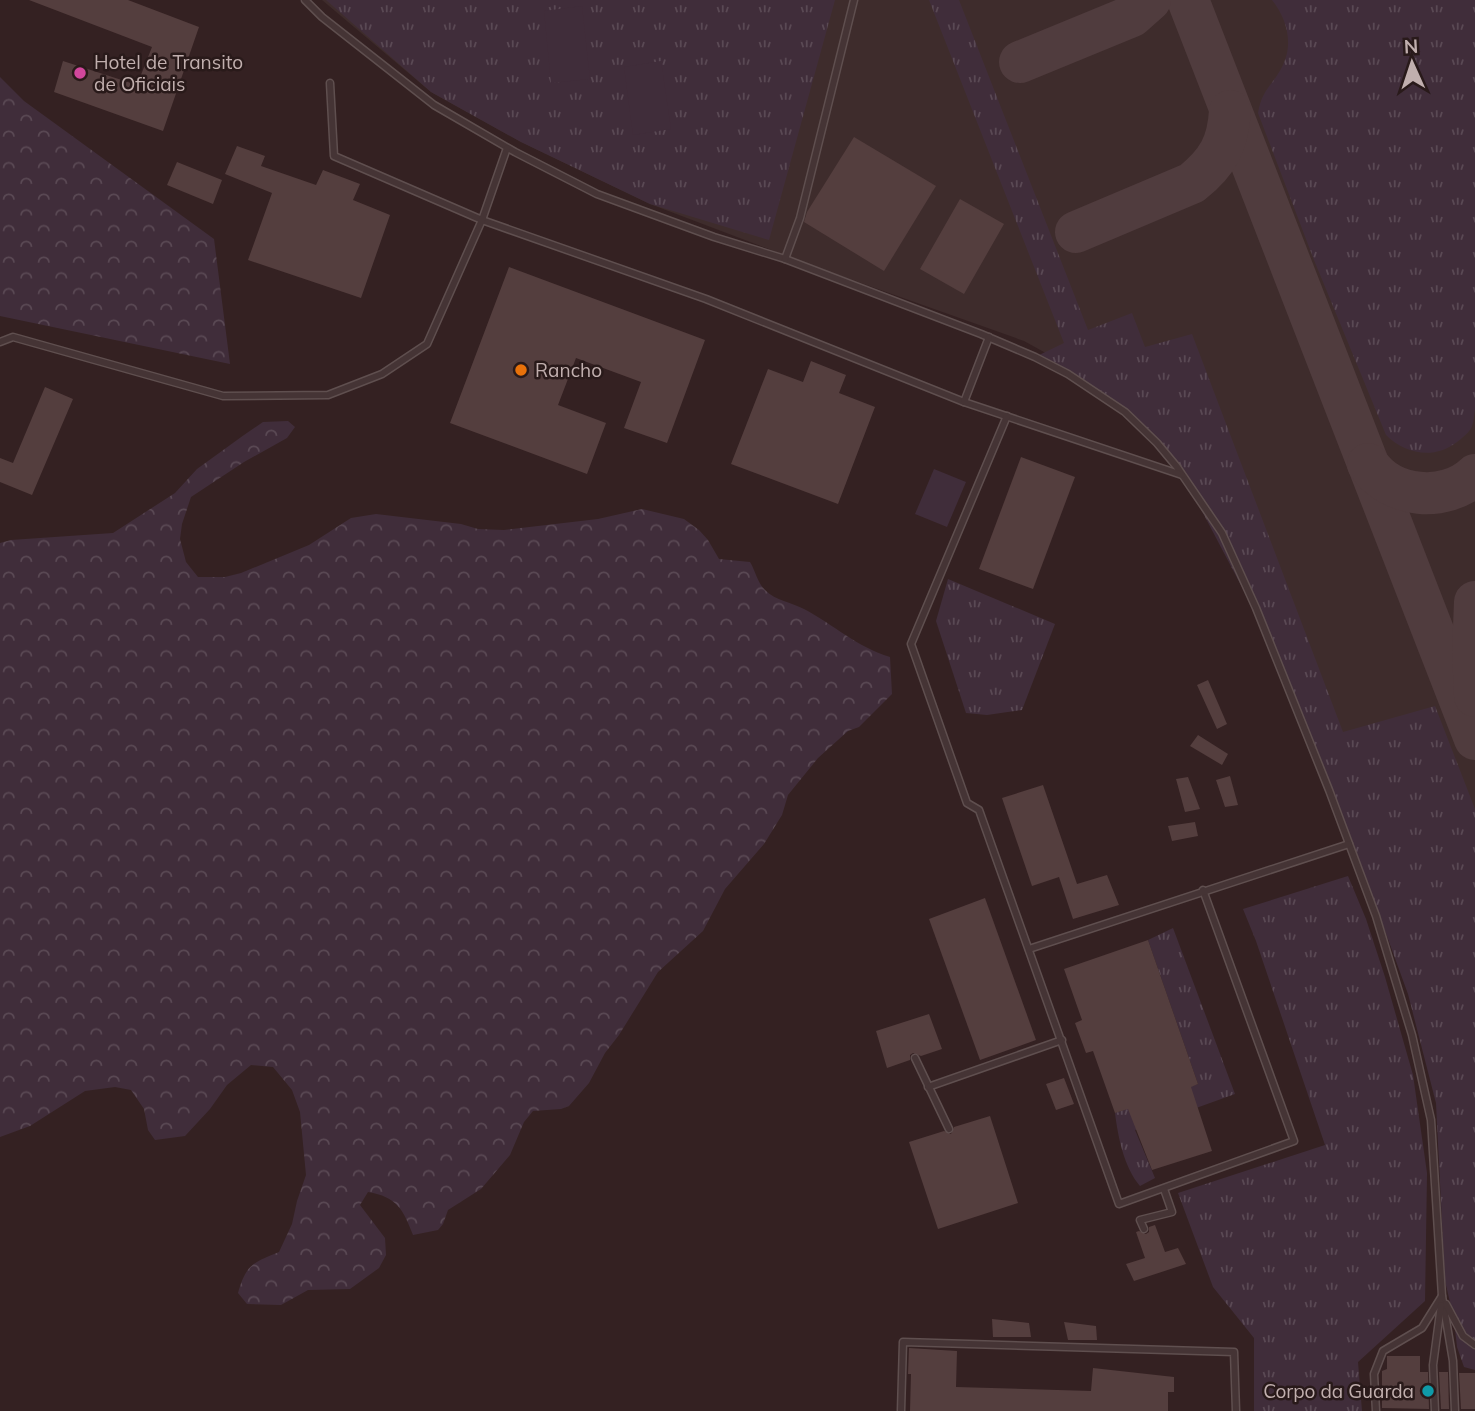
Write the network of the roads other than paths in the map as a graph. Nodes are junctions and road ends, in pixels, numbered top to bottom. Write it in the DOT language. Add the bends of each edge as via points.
graph roads {
  1 [pos="305,0"];
  2 [pos="854,0"];
  3 [pos="330,83"];
  4 [pos="507,148"];
  5 [pos="482,220"];
  6 [pos="785,259"];
  7 [pos="989,337"];
  8 [pos="0,342"];
  9 [pos="964,402"];
  10 [pos="1007,416"];
  11 [pos="1183,475"];
  12 [pos="1349,844"];
  13 [pos="1203,890"];
  14 [pos="1029,949"];
  15 [pos="1062,1040"];
  16 [pos="915,1058"];
  17 [pos="928,1087"];
  18 [pos="949,1129"];
  19 [pos="1164,1189"];
  20 [pos="1144,1229"];
  21 [pos="1442,1296"];
  22 [pos="1475,1345"];
  23 [pos="901,1411"];
  24 [pos="1236,1411"];
  25 [pos="1376,1411"];
  26 [pos="1435,1411"];
  27 [pos="1455,1411"];
  1 -- 4 [label="lane" via="434,105"];
  2 -- 6 [label="lane" via="800,218"];
  3 -- 5 [label="lane" via="334,156"];
  4 -- 5 [label="lane"];
  4 -- 6 [label="lane" via="597,194"];
  5 -- 8 [label="lane" via="427,344 382,374 328,395 223,396 13,337"];
  5 -- 9 [label="lane" via="706,299"];
  6 -- 7 [label="lane"];
  7 -- 9 [label="lane"];
  7 -- 11 [label="lane" via="1068,374 1125,412"];
  9 -- 10 [label="lane"];
  10 -- 11 [label="lane"];
  10 -- 14 [label="lane" via="911,644 967,803 979,810"];
  11 -- 12 [label="lane" via="1230,550"];
  12 -- 13 [label="lane"];
  12 -- 21 [label="lane" via="1412,1035 1431,1120"];
  13 -- 14 [label="lane"];
  13 -- 19 [label="lane" via="1294,1141"];
  14 -- 15 [label="lane"];
  15 -- 17 [label="lane"];
  15 -- 19 [label="lane" via="1119,1204"];
  16 -- 17 [label="lane"];
  17 -- 18 [label="lane"];
  19 -- 20 [label="lane" via="1172,1212 1140,1220"];
  21 -- 22 [label="lane" via="1463,1336"];
  21 -- 25 [label="lane" via="1422,1328 1383,1351 1374,1374"];
  21 -- 26 [label="lane" via="1433,1365"];
  21 -- 27 [label="lane" via="1454,1361"];
  23 -- 24 [label="lane" via="902,1342 1234,1352"];
}
